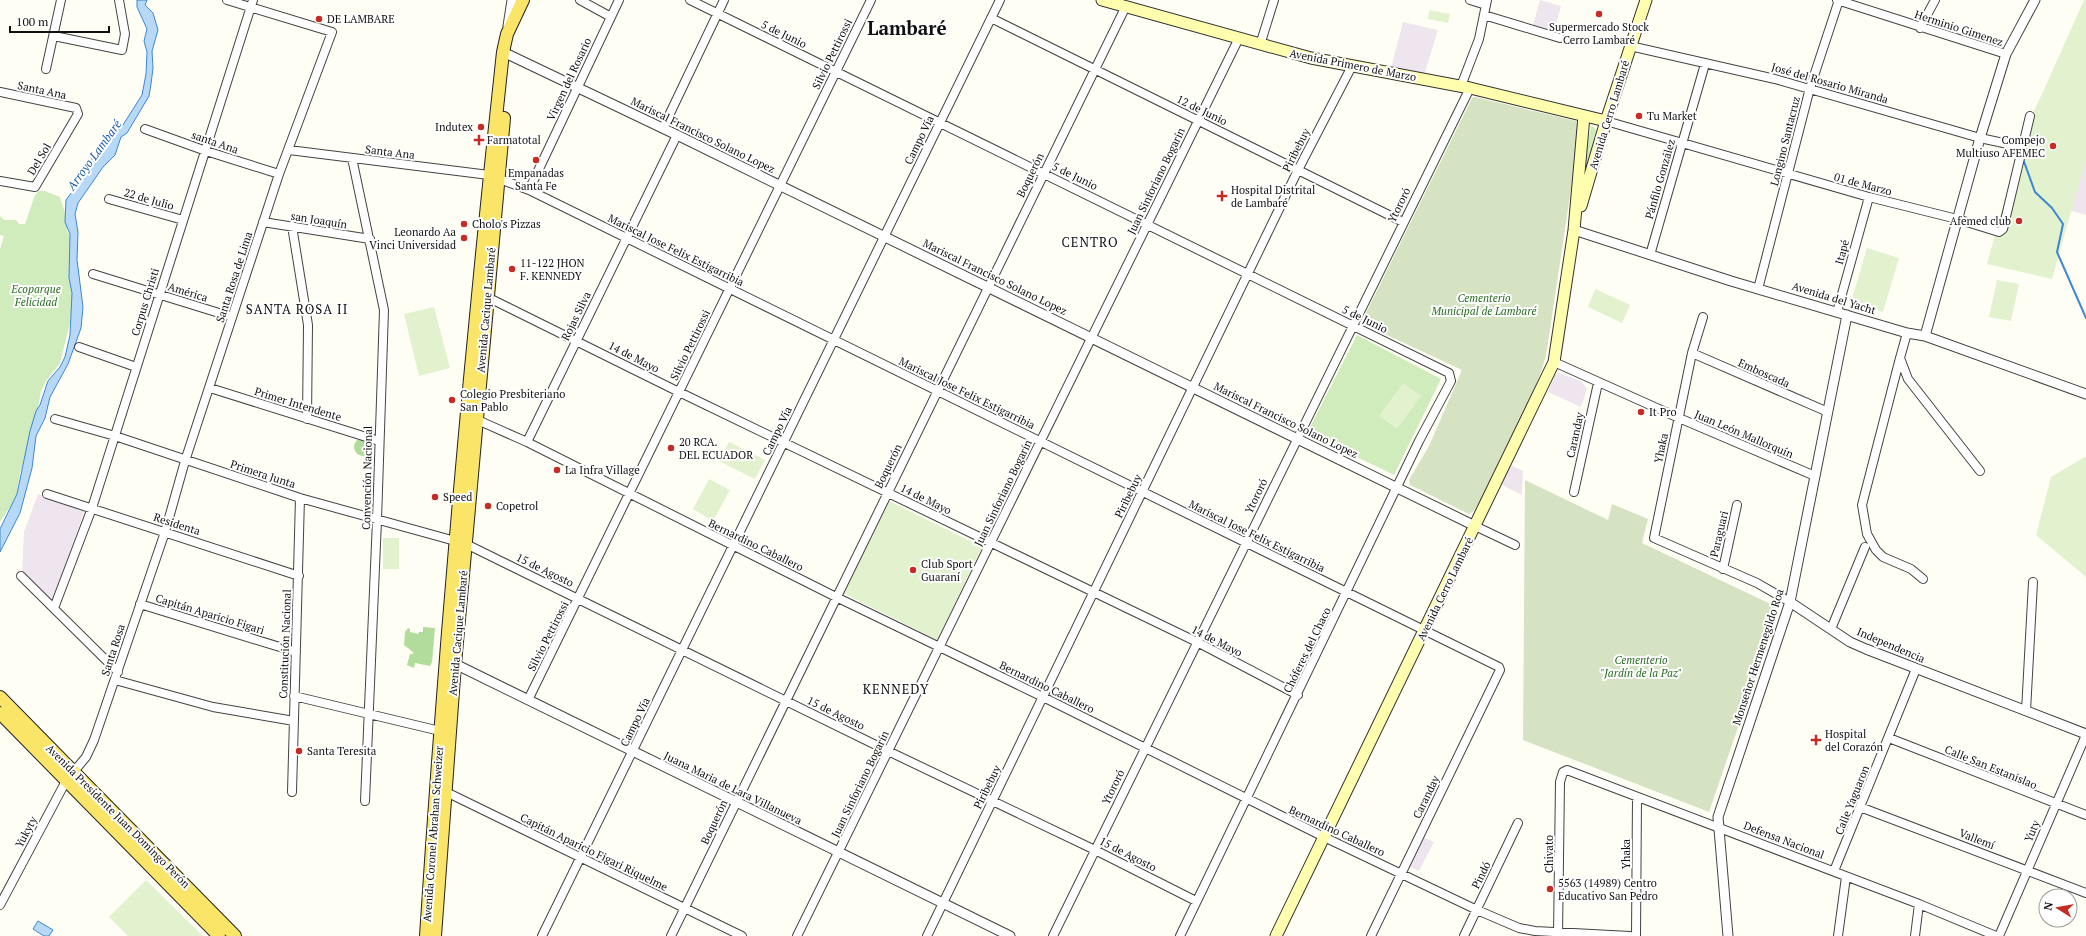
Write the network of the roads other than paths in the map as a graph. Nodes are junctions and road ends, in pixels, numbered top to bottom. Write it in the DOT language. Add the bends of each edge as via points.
graph roads {
  1 [pos="61,0"];
  2 [pos="119,0"];
  3 [pos="227,0"];
  4 [pos="512,0"];
  5 [pos="523,0"];
  6 [pos="531,0"];
  7 [pos="580,0"];
  8 [pos="619,0"];
  9 [pos="690,0"];
  10 [pos="724,0"];
  11 [pos="871,0"];
  12 [pos="1000,0"];
  13 [pos="1102,0"];
  14 [pos="1274,0"];
  15 [pos="1470,0"];
  16 [pos="1646,0"];
  17 [pos="1838,0"];
  18 [pos="1935,0"];
  19 [pos="2035,0"];
  20 [pos="1486,2"];
  21 [pos="252,3"];
  22 [pos="1121,4"];
  23 [pos="718,14"];
  24 [pos="1484,15"];
  25 [pos="611,16"];
  26 [pos="991,18"];
  27 [pos="1920,28"];
  28 [pos="507,34"];
  29 [pos="54,36"];
  30 [pos="1239,38"];
  31 [pos="1560,38"];
  32 [pos="1260,45"];
  33 [pos="1630,46"];
  34 [pos="506,53"];
  35 [pos="2006,54"];
  36 [pos="1705,64"];
  37 [pos="1352,66"];
  38 [pos="1094,69"];
  39 [pos="46,70"];
  40 [pos="836,72"];
  41 [pos="577,87"];
  42 [pos="1465,87"];
  43 [pos="1810,88"];
  44 [pos="0,92"];
  45 [pos="78,111"];
  46 [pos="1584,116"];
  47 [pos="2030,116"];
  48 [pos="1198,120"];
  49 [pos="1606,121"];
  50 [pos="940,123"];
  51 [pos="663,128"];
  52 [pos="145,129"];
  53 [pos="677,135"];
  54 [pos="1980,138"];
  55 [pos="1681,143"];
  56 [pos="2022,147"];
  57 [pos="288,150"];
  58 [pos="206,151"];
  59 [pos="352,158"];
  60 [pos="1298,170"];
  61 [pos="1043,173"];
  62 [pos="279,174"];
  63 [pos="1788,174"];
  64 [pos="494,176"];
  65 [pos="0,181"];
  66 [pos="781,186"];
  67 [pos="529,190"];
  68 [pos="1868,197"];
  69 [pos="108,198"];
  70 [pos="1957,219"];
  71 [pos="183,220"];
  72 [pos="264,222"];
  73 [pos="1403,222"];
  74 [pos="1147,224"];
  75 [pos="292,226"];
  76 [pos="1574,230"];
  77 [pos="884,236"];
  78 [pos="627,238"];
  79 [pos="370,239"];
  80 [pos="1650,255"];
  81 [pos="92,274"];
  82 [pos="1248,274"];
  83 [pos="988,287"];
  84 [pos="1758,288"];
  85 [pos="730,289"];
  86 [pos="159,294"];
  87 [pos="482,295"];
  88 [pos="1837,312"];
  89 [pos="1847,315"];
  90 [pos="232,317"];
  91 [pos="1703,317"];
  92 [pos="1352,325"];
  93 [pos="1907,333"];
  94 [pos="1925,336"];
  95 [pos="1091,338"];
  96 [pos="576,341"];
  97 [pos="833,341"];
  98 [pos="79,347"];
  99 [pos="1692,353"];
  100 [pos="1900,358"];
  101 [pos="1554,362"];
  102 [pos="136,367"];
  103 [pos="1449,373"];
  104 [pos="1598,383"];
  105 [pos="210,388"];
  106 [pos="1193,388"];
  107 [pos="938,390"];
  108 [pos="679,392"];
  109 [pos="2086,394"];
  110 [pos="1828,412"];
  111 [pos="472,417"];
  112 [pos="55,418"];
  113 [pos="1679,418"];
  114 [pos="307,419"];
  115 [pos="115,436"];
  116 [pos="1297,438"];
  117 [pos="379,441"];
  118 [pos="527,442"];
  119 [pos="784,442"];
  120 [pos="1040,442"];
  121 [pos="185,461"];
  122 [pos="1980,471"];
  123 [pos="1815,476"];
  124 [pos="1397,487"];
  125 [pos="1143,491"];
  126 [pos="1574,492"];
  127 [pos="887,493"];
  128 [pos="47,494"];
  129 [pos="630,495"];
  130 [pos="300,498"];
  131 [pos="1737,505"];
  132 [pos="92,508"];
  133 [pos="377,520"];
  134 [pos="1475,526"];
  135 [pos="165,532"];
  136 [pos="1654,538"];
  137 [pos="461,542"];
  138 [pos="1246,542"];
  139 [pos="991,543"];
  140 [pos="733,546"];
  141 [pos="1515,546"];
  142 [pos="1865,547"];
  143 [pos="1722,569"];
  144 [pos="21,576"];
  145 [pos="299,576"];
  146 [pos="1923,579"];
  147 [pos="2033,582"];
  148 [pos="1093,593"];
  149 [pos="1347,593"];
  150 [pos="836,597"];
  151 [pos="579,598"];
  152 [pos="1790,602"];
  153 [pos="140,604"];
  154 [pos="54,608"];
  155 [pos="1831,629"];
  156 [pos="1424,631"];
  157 [pos="1197,642"];
  158 [pos="939,648"];
  159 [pos="683,649"];
  160 [pos="296,652"];
  161 [pos="450,662"];
  162 [pos="1500,668"];
  163 [pos="1916,669"];
  164 [pos="116,676"];
  165 [pos="1298,695"];
  166 [pos="294,696"];
  167 [pos="0,697"];
  168 [pos="1043,697"];
  169 [pos="528,700"];
  170 [pos="785,700"];
  171 [pos="2026,712"];
  172 [pos="0,713"];
  173 [pos="368,713"];
  174 [pos="294,721"];
  175 [pos="440,731"];
  176 [pos="2086,734"];
  177 [pos="1889,738"];
  178 [pos="1145,748"];
  179 [pos="888,751"];
  180 [pos="632,752"];
  181 [pos="74,772"];
  182 [pos="1563,772"];
  183 [pos="66,781"];
  184 [pos="440,790"];
  185 [pos="292,792"];
  186 [pos="1637,797"];
  187 [pos="1247,799"];
  188 [pos="993,800"];
  189 [pos="365,802"];
  190 [pos="735,802"];
  191 [pos="2056,804"];
  192 [pos="1860,807"];
  193 [pos="2086,815"];
  194 [pos="1518,823"];
  195 [pos="1719,826"];
  196 [pos="1324,837"];
  197 [pos="1095,850"];
  198 [pos="838,853"];
  199 [pos="581,858"];
  200 [pos="2027,870"];
  201 [pos="1834,871"];
  202 [pos="1402,873"];
  203 [pos="1846,877"];
  204 [pos="2086,893"];
  205 [pos="1196,902"];
  206 [pos="943,904"];
  207 [pos="1918,904"];
  208 [pos="0,905"];
  209 [pos="685,908"];
  210 [pos="1477,910"];
  211 [pos="1559,935"];
  212 [pos="220,936"];
  213 [pos="236,936"];
  214 [pos="426,936"];
  215 [pos="435,936"];
  216 [pos="542,936"];
  217 [pos="670,936"];
  218 [pos="742,936"];
  219 [pos="797,936"];
  220 [pos="927,936"];
  221 [pos="1010,936"];
  222 [pos="1052,936"];
  223 [pos="1180,936"];
  224 [pos="1276,936"];
  225 [pos="1371,936"];
  226 [pos="1464,936"];
  227 [pos="1630,936"];
  228 [pos="1636,936"];
  229 [pos="1728,936"];
  230 [pos="1838,936"];
  231 [pos="1915,936"];
  232 [pos="1996,936"];
  233 [pos="1999,936"];
  1 -- 29 [label="street"];
  2 -- 29 [label="street" via="125,34 124,49"];
  3 -- 21 [label="street"];
  4 -- 28 [label="street"];
  5 -- 28 [label="main road, Avenida Cacique Lambaré"];
  6 -- 34 [label="main road, Avenida Cacique Lambaré"];
  7 -- 25 [label="street"];
  8 -- 25 [label="street, Virgen del Rosario"];
  9 -- 23 [label="street, 5 de Junio"];
  10 -- 23 [label="street"];
  11 -- 40 [label="street, Silvio Pettirossi"];
  12 -- 26 [label="street, Campo Vía"];
  13 -- 22 [label="main road, Avenida Primero de Marzo"];
  14 -- 32 [label="street"];
  15 -- 20 [label="street"];
  16 -- 33 [label="main road, Avenida Cerro Lambaré"];
  17 -- 27 [label="street, Herminio Gimenez"];
  17 -- 43 [label="street, Longino Santacruz"];
  18 -- 27 [label="street"];
  19 -- 35 [label="street"];
  20 -- 24 [label="street, Ytororó"];
  21 -- 57 [label="street, Santa Rosa de Lima" via="332,32"];
  21 -- 58 [label="street, Corpus Christi"];
  22 -- 30 [label="main road, Avenida Primero de Marzo"];
  22 -- 38 [label="street, Boquerón"];
  23 -- 40 [label="street, 5 de Junio"];
  23 -- 51 [label="street"];
  24 -- 31 [label="street"];
  24 -- 42 [label="street, Ytororó"];
  25 -- 41 [label="street, Virgen del Rosario"];
  26 -- 38 [label="street, 12 de Junio"];
  26 -- 50 [label="street, Campo Vía"];
  27 -- 35 [label="street, Herminio Gimenez"];
  28 -- 34 [label="main road, Avenida Cacique Lambaré"];
  29 -- 39 [label="street"];
  30 -- 32 [label="main road, Avenida Primero de Marzo"];
  30 -- 48 [label="street, Juan Sinforiano Bogarín"];
  32 -- 37 [label="main road, Avenida Primero de Marzo"];
  33 -- 36 [label="street, José del Rosario Miranda"];
  33 -- 49 [label="main road, Avenida Cerro Lambaré"];
  34 -- 41 [label="street, Mariscal Francisco Solano Lopez"];
  34 -- 64 [label="main road, Avenida Cacique Lambaré"];
  35 -- 54 [label="street"];
  36 -- 43 [label="street, José del Rosario Miranda"];
  36 -- 55 [label="street, Pánfilo González"];
  37 -- 42 [label="main road, Avenida Primero de Marzo"];
  37 -- 60 [label="street, Piribebuy"];
  38 -- 48 [label="street, 12 de Junio"];
  38 -- 61 [label="street, Boquerón"];
  40 -- 50 [label="street, 5 de Junio"];
  40 -- 66 [label="street, Silvio Pettirossi"];
  41 -- 51 [label="street, Mariscal Francisco Solano Lopez"];
  41 -- 67 [label="street, Virgen del Rosario"];
  42 -- 46 [label="main road, Avenida Primero de Marzo"];
  42 -- 73 [label="street, Ytororó"];
  43 -- 54 [label="street, José del Rosario Miranda"];
  43 -- 63 [label="street, Longino Santacruz"];
  44 -- 45 [label="street, Santa Ana" via="76,108"];
  45 -- 65 [label="street, Del Sol" via="35,187"];
  46 -- 49 [label="main road, Avenida Primero de Marzo"];
  46 -- 76 [label="main road, Avenida Cerro Lambaré"];
  47 -- 56 [label="street, 01 de Marzo"];
  48 -- 60 [label="street, 12 de Junio"];
  48 -- 74 [label="street, Juan Sinforiano Bogarín"];
  49 -- 55 [label="street, 01 de Marzo"];
  49 -- 76 [label="main road, Avenida Cerro Lambaré"];
  50 -- 61 [label="street, 5 de Junio"];
  50 -- 77 [label="street, Campo Vía"];
  51 -- 53 [label="street, Mariscal Francisco Solano Lopez"];
  52 -- 58 [label="street, santa Ana"];
  53 -- 66 [label="street, Mariscal Francisco Solano Lopez"];
  53 -- 78 [label="street, Rojas Silva"];
  54 -- 56 [label="street, José del Rosario Miranda"];
  54 -- 70 [label="street"];
  55 -- 63 [label="street, 01 de Marzo"];
  55 -- 80 [label="street, Pánfilo González"];
  56 -- 70 [label="street, 01 de Marzo" via="2003,229 1995,232"];
  57 -- 59 [label="street, Santa Ana"];
  57 -- 62 [label="street, Santa Rosa de Lima"];
  58 -- 62 [label="street, santa Ana"];
  58 -- 71 [label="street, Corpus Christi"];
  59 -- 64 [label="street, Santa Ana"];
  59 -- 79 [label="street, Convención Nacional"];
  60 -- 73 [label="street, 12 de Junio"];
  60 -- 82 [label="street, Piribebuy"];
  61 -- 74 [label="street, 5 de Junio"];
  61 -- 83 [label="street, Boquerón"];
  62 -- 72 [label="street, Santa Rosa de Lima"];
  63 -- 68 [label="street, 01 de Marzo"];
  63 -- 84 [label="street, Longino Santacruz"];
  64 -- 67 [label="street, Mariscal Jose Felix Estigarribia"];
  64 -- 87 [label="main road, Avenida Cacique Lambaré"];
  66 -- 77 [label="street, Mariscal Francisco Solano Lopez"];
  66 -- 85 [label="street, Silvio Pettirossi"];
  67 -- 78 [label="street, Mariscal Jose Felix Estigarribia"];
  68 -- 70 [label="street, 01 de Marzo"];
  68 -- 88 [label="street, Itapé"];
  69 -- 71 [label="street, 22 de Julio"];
  70 -- 94 [label="street"];
  71 -- 86 [label="street, Corpus Christi"];
  72 -- 75 [label="street, san Joaquín"];
  72 -- 90 [label="street, Santa Rosa de Lima"];
  73 -- 92 [label="street, Ytororó"];
  74 -- 82 [label="street, 5 de Junio"];
  74 -- 95 [label="street, Juan Sinforiano Bogarín"];
  75 -- 79 [label="street, san Joaquín"];
  75 -- 114 [label="street" via="308,325"];
  76 -- 80 [label="street, Avenida del Yacht"];
  76 -- 101 [label="main road, Avenida Cerro Lambaré"];
  77 -- 83 [label="street, Mariscal Francisco Solano Lopez"];
  77 -- 97 [label="street, Campo Vía"];
  78 -- 85 [label="street, Mariscal Jose Felix Estigarribia"];
  78 -- 96 [label="street, Rojas Silva"];
  79 -- 117 [label="street, Convención Nacional" via="384,310"];
  80 -- 84 [label="street, Avenida del Yacht"];
  81 -- 86 [label="street, América"];
  82 -- 92 [label="street, 5 de Junio"];
  82 -- 106 [label="street, Piribebuy"];
  83 -- 95 [label="street, Mariscal Francisco Solano Lopez"];
  83 -- 107 [label="street, Boquerón"];
  84 -- 88 [label="street, Avenida del Yacht"];
  85 -- 97 [label="street, Mariscal Jose Felix Estigarribia"];
  85 -- 108 [label="street, Silvio Pettirossi"];
  86 -- 90 [label="street, América"];
  86 -- 102 [label="street, Corpus Christi"];
  87 -- 96 [label="street, 14 de Mayo"];
  87 -- 111 [label="main road, Avenida Cacique Lambaré"];
  88 -- 89 [label="street, Avenida del Yacht"];
  89 -- 93 [label="street, Avenida del Yacht"];
  89 -- 110 [label="street, Monseñor Hermenegildo Roa"];
  90 -- 105 [label="street, Santa Rosa de Lima"];
  91 -- 99 [label="street, Yhaka"];
  92 -- 103 [label="street, 5 de Junio"];
  92 -- 116 [label="street, Ytororó"];
  93 -- 94 [label="street, Avenida del Yacht"];
  93 -- 100 [label="street"];
  94 -- 109 [label="street, Avenida del Yacht"];
  95 -- 106 [label="street, Mariscal Francisco Solano Lopez"];
  95 -- 120 [label="street, Juan Sinforiano Bogarín"];
  96 -- 108 [label="street, 14 de Mayo"];
  96 -- 118 [label="street, Rojas Silva"];
  97 -- 107 [label="street, Mariscal Jose Felix Estigarribia"];
  97 -- 119 [label="street, Campo Vía"];
  98 -- 102 [label="street"];
  99 -- 110 [label="street, Emboscada"];
  99 -- 113 [label="street, Yhaka"];
  100 -- 122 [label="street" via="1908,379"];
  100 -- 146 [label="street" via="1862,505 1867,534 1876,550 1883,557 1911,569"];
  101 -- 104 [label="street, Juan León Mallorquín"];
  101 -- 134 [label="main road, Avenida Cerro Lambaré"];
  102 -- 115 [label="street, Corpus Christi"];
  103 -- 124 [label="street, Chóferes del Chaco" via="1451,381"];
  104 -- 113 [label="street, Juan León Mallorquín"];
  104 -- 126 [label="street, Caranday"];
  105 -- 114 [label="street, Primer Intendente"];
  105 -- 121 [label="street, Santa Rosa de Lima"];
  106 -- 116 [label="street, Mariscal Francisco Solano Lopez"];
  106 -- 125 [label="street, Piribebuy"];
  107 -- 120 [label="street, Mariscal Jose Felix Estigarribia"];
  107 -- 127 [label="street, Boquerón"];
  108 -- 119 [label="street, 14 de Mayo"];
  108 -- 129 [label="street, Silvio Pettirossi"];
  110 -- 123 [label="street, Monseñor Hermenegildo Roa"];
  111 -- 118 [label="street, Bernardino Caballero"];
  111 -- 137 [label="main road, Avenida Cacique Lambaré"];
  112 -- 115 [label="street, Primera Junta"];
  113 -- 123 [label="street, Juan León Mallorquín"];
  113 -- 136 [label="street, Yhaka"];
  114 -- 117 [label="street, Primer Intendente"];
  115 -- 121 [label="street, Primera Junta"];
  115 -- 132 [label="street, Corpus Christi"];
  116 -- 124 [label="street, Mariscal Francisco Solano Lopez"];
  116 -- 138 [label="street, Ytororó"];
  117 -- 133 [label="street, Convención Nacional"];
  118 -- 129 [label="street, Bernardino Caballero"];
  119 -- 127 [label="street, 14 de Mayo"];
  119 -- 140 [label="street, Campo Vía"];
  120 -- 125 [label="street, Mariscal Jose Felix Estigarribia"];
  120 -- 139 [label="street, Juan Sinforiano Bogarín"];
  121 -- 130 [label="street, Primera Junta"];
  121 -- 135 [label="street, Santa Rosa de Lima"];
  123 -- 152 [label="street, Monseñor Hermenegildo Roa"];
  124 -- 134 [label="street, Mariscal Francisco Solano Lopez"];
  124 -- 149 [label="street, Chóferes del Chaco"];
  125 -- 138 [label="street, Mariscal Jose Felix Estigarribia"];
  125 -- 148 [label="street, Piribebuy"];
  127 -- 139 [label="street, 14 de Mayo"];
  127 -- 150 [label="street, Boquerón"];
  128 -- 132 [label="street, Residenta"];
  129 -- 140 [label="street, Bernardino Caballero"];
  129 -- 151 [label="street, Silvio Pettirossi"];
  130 -- 133 [label="street, Primera Junta"];
  130 -- 145 [label="street, Constitución Nacional"];
  131 -- 143 [label="street, Paraguari"];
  132 -- 135 [label="street, Residenta"];
  132 -- 154 [label="street, Corpus Christi"];
  133 -- 137 [label="street, Primera Junta"];
  133 -- 173 [label="street, Convención Nacional"];
  134 -- 141 [label="street"];
  134 -- 156 [label="main road, Avenida Cerro Lambaré"];
  135 -- 145 [label="street, Residenta"];
  135 -- 153 [label="street, Santa Rosa"];
  136 -- 143 [label="street, Independencia"];
  137 -- 151 [label="street, 15 de Agosto"];
  137 -- 161 [label="main road, Avenida Cacique Lambaré"];
  138 -- 149 [label="street, Mariscal Jose Felix Estigarribia"];
  138 -- 157 [label="street, Ytororó"];
  139 -- 148 [label="street, 14 de Mayo"];
  139 -- 158 [label="street, Juan Sinforiano Bogarín"];
  140 -- 150 [label="street, Bernardino Caballero"];
  140 -- 159 [label="street, Campo Vía"];
  142 -- 155 [label="street"];
  143 -- 152 [label="street, Independencia" via="1757,583"];
  144 -- 154 [label="street"];
  145 -- 160 [label="street, Constitución Nacional"];
  147 -- 171 [label="street"];
  148 -- 157 [label="street, 14 de Mayo"];
  148 -- 168 [label="street, Piribebuy"];
  149 -- 156 [label="street, Mariscal Jose Felix Estigarribia"];
  149 -- 165 [label="street, Chóferes del Chaco"];
  150 -- 158 [label="street, Bernardino Caballero"];
  150 -- 170 [label="street, Boquerón"];
  151 -- 159 [label="street, 15 de Agosto"];
  151 -- 169 [label="street, Silvio Pettirossi"];
  152 -- 155 [label="street, Independencia"];
  152 -- 195 [label="street, Monseñor Hermenegildo Roa" via="1723,800 1718,817"];
  153 -- 160 [label="street, Capitán Aparicio Figari"];
  153 -- 164 [label="street, Santa Rosa"];
  154 -- 164 [label="street"];
  155 -- 163 [label="street, Independencia" via="1866,650"];
  156 -- 162 [label="street, Mariscal Jose Felix Estigarribia"];
  156 -- 196 [label="main road, Avenida Cerro Lambaré"];
  157 -- 165 [label="street, 14 de Mayo"];
  157 -- 178 [label="street, Ytororó"];
  158 -- 168 [label="street, Bernardino Caballero"];
  158 -- 179 [label="street, Juan Sinforiano Bogarín"];
  159 -- 170 [label="street, 15 de Agosto"];
  159 -- 180 [label="street, Campo Vía"];
  160 -- 166 [label="street, Constitución Nacional"];
  161 -- 169 [label="street, Juana Maria de Lara Villanueva"];
  161 -- 175 [label="main road, Avenida Cacique Lambaré"];
  161 -- 184 [label="main road, Avenida Cacique Lambaré"];
  162 -- 202 [label="street, Caranday"];
  163 -- 171 [label="street, Independencia"];
  163 -- 177 [label="street, Calle Yaguaron"];
  164 -- 174 [label="street" via="212,707"];
  164 -- 181 [label="street, Santa Rosa" via="94,740 86,757"];
  165 -- 187 [label="street, Chóferes del Chaco"];
  166 -- 173 [label="street"];
  166 -- 174 [label="street, Constitución Nacional"];
  167 -- 181 [label="main road, Avenida Presidente Juan Domingo Perón"];
  168 -- 178 [label="street, Bernardino Caballero"];
  168 -- 188 [label="street, Piribebuy"];
  169 -- 180 [label="street, Juana Maria de Lara Villanueva"];
  170 -- 179 [label="street, 15 de Agosto"];
  170 -- 190 [label="street, Boquerón"];
  171 -- 176 [label="street, Independencia"];
  172 -- 183 [label="main road, Avenida Presidente Juan Domingo Perón"];
  173 -- 175 [label="street"];
  173 -- 189 [label="street, Convención Nacional"];
  174 -- 185 [label="street, Constitución Nacional"];
  175 -- 184 [label="main road, Avenida Coronel Abrahan Schweizer"];
  176 -- 191 [label="street, Yuty"];
  177 -- 191 [label="street, Calle San Estanislao"];
  177 -- 192 [label="street, Calle Yaguaron"];
  178 -- 187 [label="street, Bernardino Caballero"];
  178 -- 197 [label="street, Ytororó"];
  179 -- 188 [label="street, 15 de Agosto"];
  179 -- 198 [label="street, Juan Sinforiano Bogarín"];
  180 -- 190 [label="street, Juana Maria de Lara Villanueva"];
  180 -- 199 [label="street, Campo Vía"];
  181 -- 183 [label="street, Yukyty"];
  181 -- 213 [label="main road, Avenida Presidente Juan Domingo Perón"];
  182 -- 186 [label="street, Defensa Nacional" via="1572,770"];
  182 -- 211 [label="street, Chivato" via="1560,782"];
  183 -- 208 [label="street, Yukyty"];
  183 -- 212 [label="main road, Avenida Presidente Juan Domingo Perón"];
  184 -- 199 [label="street, Capitán Aparicio Figari Riquelme"];
  184 -- 214 [label="main road, Avenida Coronel Abrahan Schweizer"];
  184 -- 215 [label="main road, Avenida Coronel Abrahan Schweizer"];
  186 -- 195 [label="street, Defensa Nacional"];
  186 -- 228 [label="street, Yhaka"];
  187 -- 196 [label="street, Bernardino Caballero"];
  187 -- 205 [label="street, Chóferes del Chaco"];
  188 -- 197 [label="street, 15 de Agosto"];
  188 -- 206 [label="street, Piribebuy"];
  190 -- 198 [label="street, Juana Maria de Lara Villanueva"];
  190 -- 209 [label="street, Boquerón"];
  191 -- 193 [label="street, Calle San Estanislao"];
  191 -- 200 [label="street, Yuty"];
  192 -- 200 [label="street, Vallemí"];
  192 -- 201 [label="street, Calle Yaguaron"];
  194 -- 210 [label="street, Pindó"];
  195 -- 201 [label="street, Defensa Nacional"];
  195 -- 229 [label="street, Monseñor Hermenegildo Roa"];
  196 -- 202 [label="street, Bernardino Caballero"];
  196 -- 224 [label="main road, Avenida Cerro Lambaré"];
  197 -- 205 [label="street, 15 de Agosto"];
  197 -- 222 [label="street, Ytororó"];
  198 -- 206 [label="street, Juana Maria de Lara Villanueva"];
  198 -- 219 [label="street, Juan Sinforiano Bogarín"];
  199 -- 209 [label="street, Capitán Aparicio Figari Riquelme"];
  199 -- 216 [label="street, Campo Vía"];
  200 -- 204 [label="street, Vallemí"];
  200 -- 233 [label="street, Yuty"];
  201 -- 203 [label="street, Defensa Nacional"];
  202 -- 210 [label="street, Bernardino Caballero"];
  202 -- 225 [label="street, Caranday"];
  203 -- 207 [label="street, Defensa Nacional"];
  203 -- 230 [label="street"];
  205 -- 223 [label="street, Chóferes del Chaco"];
  206 -- 220 [label="street, Piribebuy"];
  206 -- 221 [label="street, Juana Maria de Lara Villanueva"];
  207 -- 231 [label="street"];
  207 -- 232 [label="street, Defensa Nacional"];
  209 -- 217 [label="street, Boquerón"];
  209 -- 218 [label="street, Capitán Aparicio Figari Riquelme"];
  210 -- 211 [label="street, Bernardino Caballero" via="1519,928"];
  210 -- 226 [label="street, Pindó"];
  211 -- 227 [label="street, Bernardino Caballero"];
}
